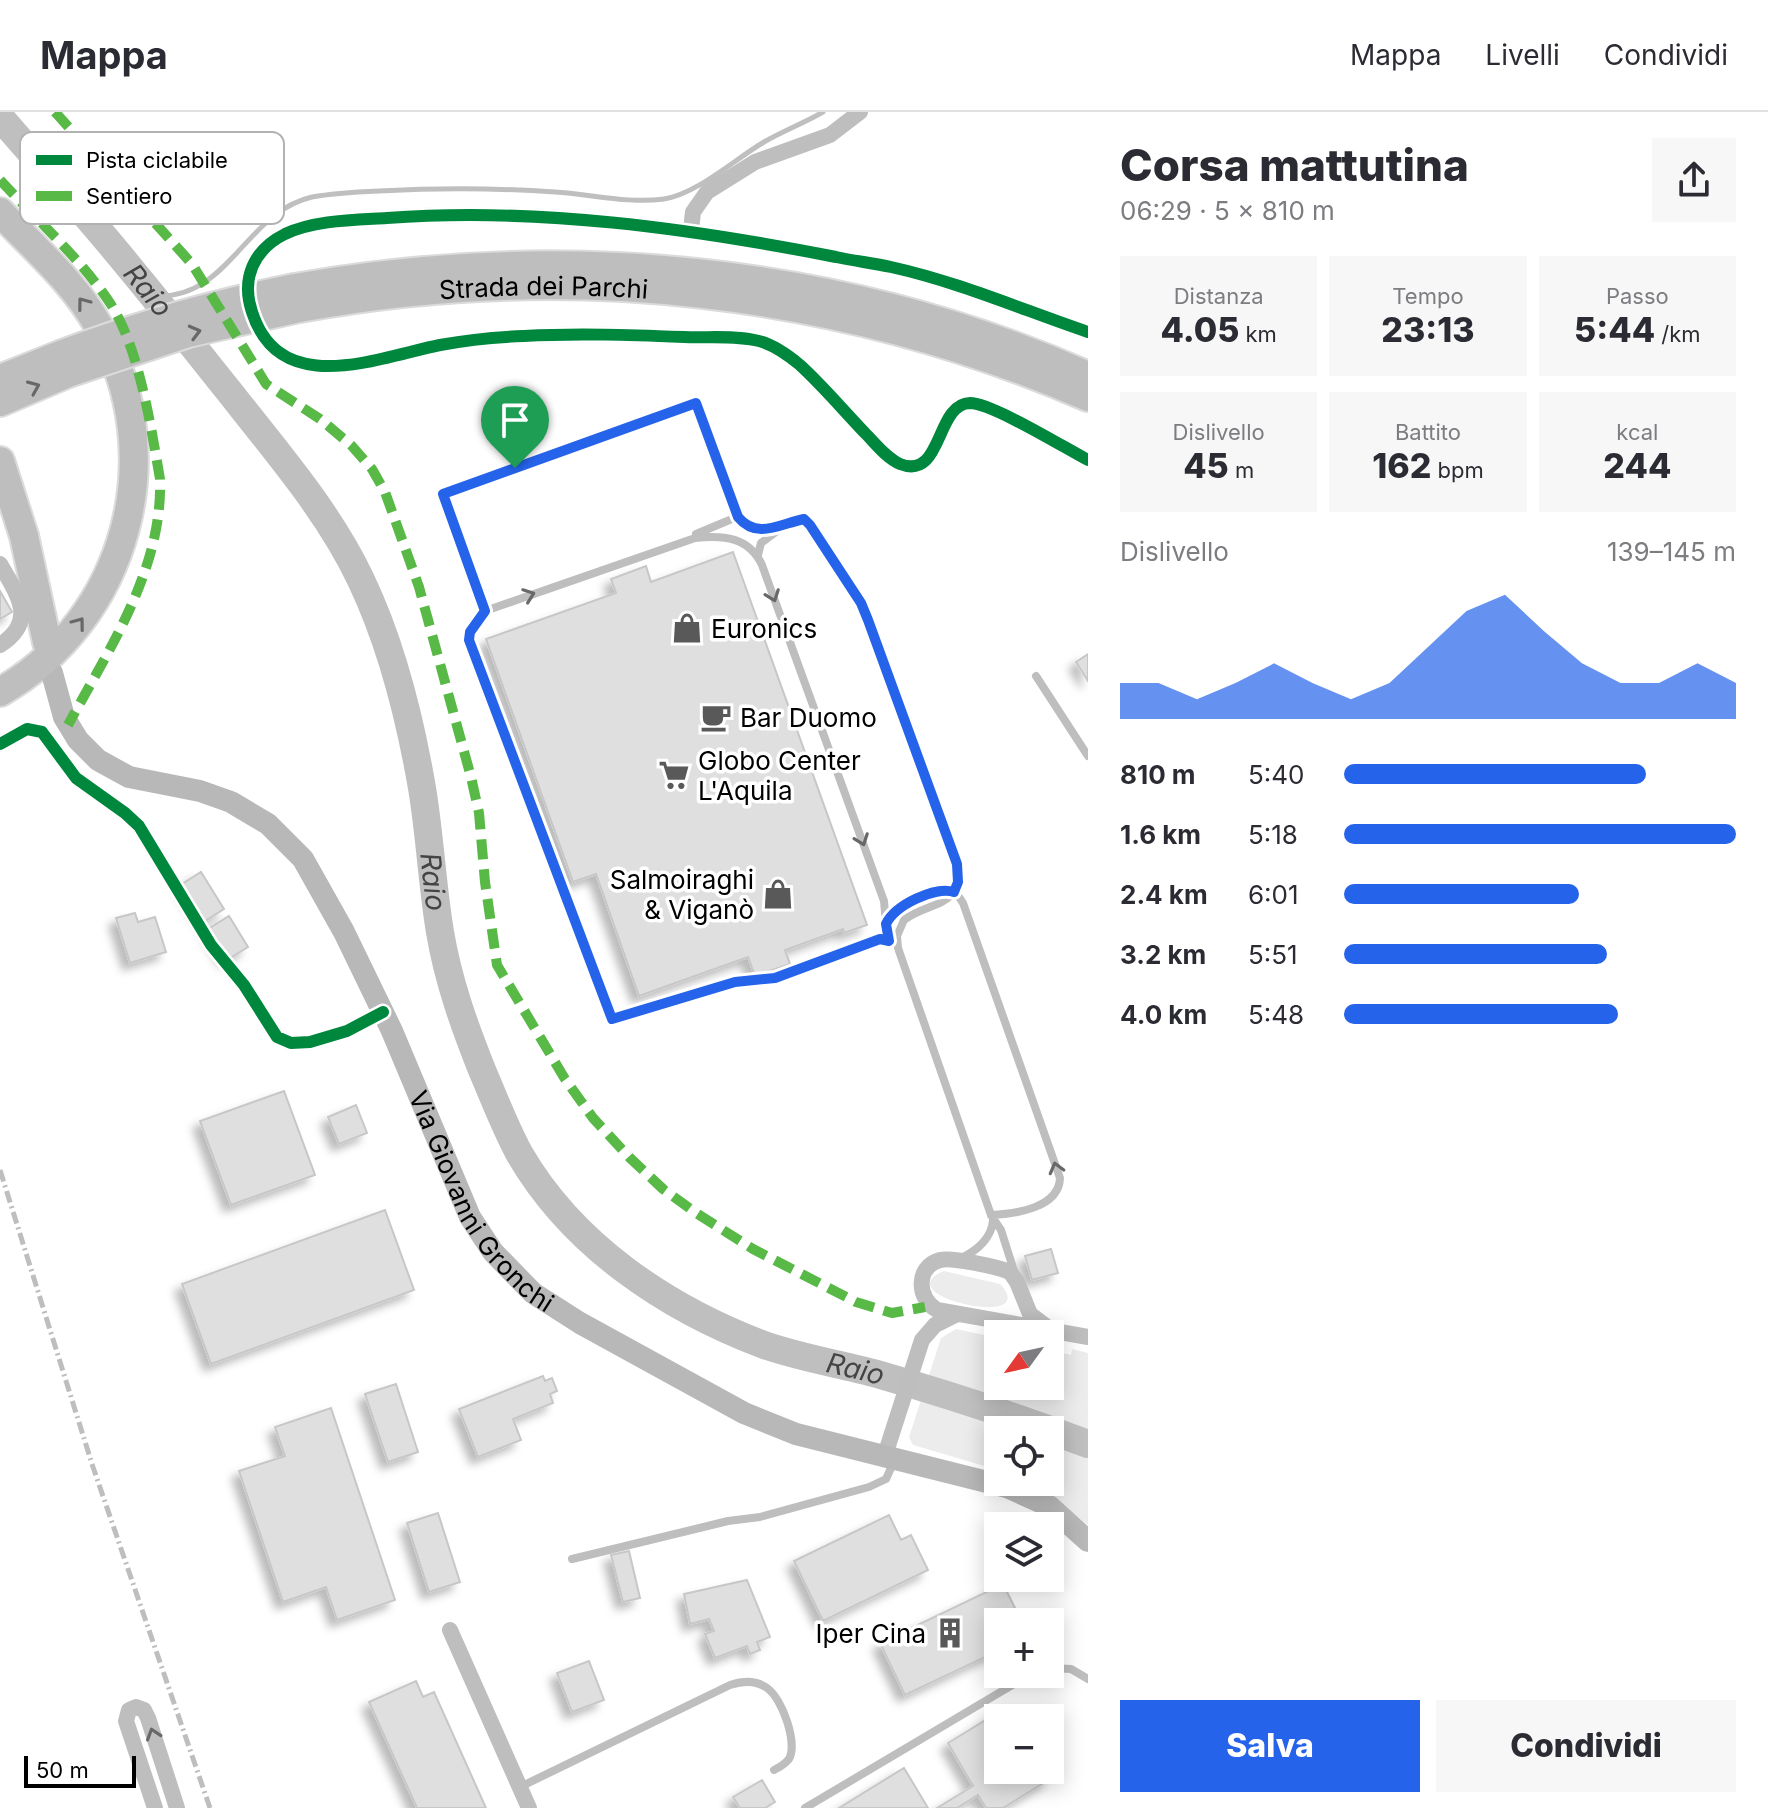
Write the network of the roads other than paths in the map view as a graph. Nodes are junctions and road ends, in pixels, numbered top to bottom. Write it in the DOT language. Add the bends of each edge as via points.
graph roads {
  1 [pos="860,112"];
  2 [pos="0,212"];
  3 [pos="691,230"];
  4 [pos="297,298"];
  5 [pos="863,301"];
  6 [pos="957,317"];
  7 [pos="1088,332"];
  8 [pos="937,342"];
  9 [pos="64,364"];
  10 [pos="1001,374"];
  11 [pos="1088,376"];
  12 [pos="0,379"];
  13 [pos="1088,397"];
  14 [pos="0,402"];
  15 [pos="1088,460"];
  16 [pos="0,461"];
  17 [pos="735,512"];
  18 [pos="789,523"];
  19 [pos="677,542"];
  20 [pos="758,555"];
  21 [pos="0,564"];
  22 [pos="485,611"];
  23 [pos="47,642"];
  24 [pos="0,645"];
  25 [pos="52,673"];
  26 [pos="1036,676"];
  27 [pos="0,692"];
  28 [pos="0,744"];
  29 [pos="1088,756"];
  30 [pos="958,882"];
  31 [pos="954,892"];
  32 [pos="963,903"];
  33 [pos="886,924"];
  34 [pos="889,941"];
  35 [pos="903,968"];
  36 [pos="383,1012"];
  37 [pos="1010,1214"];
  38 [pos="991,1215"];
  39 [pos="1002,1232"];
  40 [pos="945,1259"];
  41 [pos="1019,1288"];
  42 [pos="925,1299"];
  43 [pos="957,1314"];
  44 [pos="990,1320"];
  45 [pos="998,1320"];
  46 [pos="1038,1320"];
  47 [pos="1064,1332"];
  48 [pos="1088,1337"];
  49 [pos="922,1340"];
  50 [pos="890,1456"];
  51 [pos="1088,1541"];
  52 [pos="572,1559"];
  53 [pos="450,1630"];
  54 [pos="1064,1669"];
  55 [pos="1088,1679"];
  56 [pos="1007,1688"];
  57 [pos="774,1770"];
  58 [pos="520,1787"];
  59 [pos="155,1808"];
  60 [pos="177,1808"];
  61 [pos="529,1808"];
  62 [pos="805,1808"];
  1 -- 3 [label="street" via="830,135 755,162 707,192 693,212"];
  27 -- 2 [label="highway, one-way" via="55,651 98,596 125,534 135,457 128,403 104,335 68,283"];
  3 -- 7 [label="street" via="891,267"];
  3 -- 15 [label="street" via="524,215 436,214 305,227 264,250 246,283 248,300 260,333 275,350 306,365 324,367 445,344 524,336 760,341 802,367 883,451 905,466 927,459 949,414 973,403"];
  4 -- 5 [label="highway, Strada dei Parchi" via="426,270 588,265 699,273"];
  4 -- 8 [label="highway, Strada dei Parchi" via="343,300 504,285 614,286 777,304"];
  4 -- 9 [label="highway, Strada dei Parchi, bridge" via="175,316"];
  5 -- 6 [label="lane"];
  5 -- 11 [label="highway, Strada dei Parchi" via="969,331"];
  8 -- 10 [label="lane"];
  8 -- 13 [label="highway, Strada dei Parchi"];
  9 -- 12 [label="highway, Strada dei Parchi"];
  14 -- 9 [label="highway, Strada dei Parchi, one-way"];
  16 -- 23 [label="highway" via="24,536"];
  17 -- 18 [label="lane" via="752,529"];
  17 -- 19 [label="lane" via="732,519"];
  17 -- 22 [label="lane" via="696,403 443,494"];
  18 -- 20 [label="lane" via="761,543"];
  18 -- 30 [label="lane" via="804,519 810,525 861,603 957,864"];
  19 -- 20 [label="lane" via="727,537"];
  22 -- 19 [label="lane, one-way"];
  20 -- 33 [label="lane, one-way" via="884,901"];
  21 -- 24 [label="street" via="21,612 18,628"];
  22 -- 34 [label="lane" via="469,640 612,1019 735,982 770,979 880,939"];
  25 -- 36 [label="main road, Via Giovanni Gronchi" via="64,717 98,760 129,777 221,798 260,818 290,844 320,886"];
  26 -- 29 [label="lane"];
  28 -- 36 [label="street" via="27,729 42,732 76,778 134,821 211,945 277,1037 310,1042"];
  30 -- 31 [label="lane"];
  30 -- 32 [label="lane"];
  31 -- 32 [label="lane"];
  31 -- 33 [label="lane" via="944,890 910,902 894,911"];
  31 -- 35 [label="lane" via="904,920 897,936"];
  37 -- 32 [label="lane, one-way" via="1050,1199 1060,1178"];
  33 -- 34 [label="lane"];
  34 -- 35 [label="lane"];
  35 -- 38 [label="lane"];
  36 -- 50 [label="main road, Via Giovanni Gronchi" via="470,1217 493,1252 533,1293 744,1413 796,1434"];
  37 -- 38 [label="lane"];
  37 -- 39 [label="lane" via="1002,1222"];
  38 -- 39 [label="lane"];
  38 -- 40 [label="lane" via="992,1228 979,1247"];
  39 -- 41 [label="lane"];
  40 -- 41 [label="street" via="1010,1272"];
  40 -- 42 [label="street" via="924,1274"];
  41 -- 45 [label="street" via="1011,1314"];
  41 -- 46 [label="street"];
  42 -- 43 [label="street" via="937,1310"];
  42 -- 49 [label="street"];
  43 -- 44 [label="street"];
  43 -- 49 [label="street" via="935,1325"];
  47 -- 48 [label="street"];
  49 -- 50 [label="street"];
  50 -- 51 [label="main road, Via Giovanni Gronchi" via="1007,1487 1049,1506"];
  50 -- 52 [label="lane" via="888,1477 873,1486"];
  53 -- 58 [label="street"];
  54 -- 55 [label="lane"];
  56 -- 62 [label="lane"];
  57 -- 58 [label="lane" via="789,1759 791,1736 773,1693 749,1682 730,1685"];
  58 -- 61 [label="street"];
  60 -- 59 [label="street, one-way" via="148,1718 136,1707 126,1721"];
}
